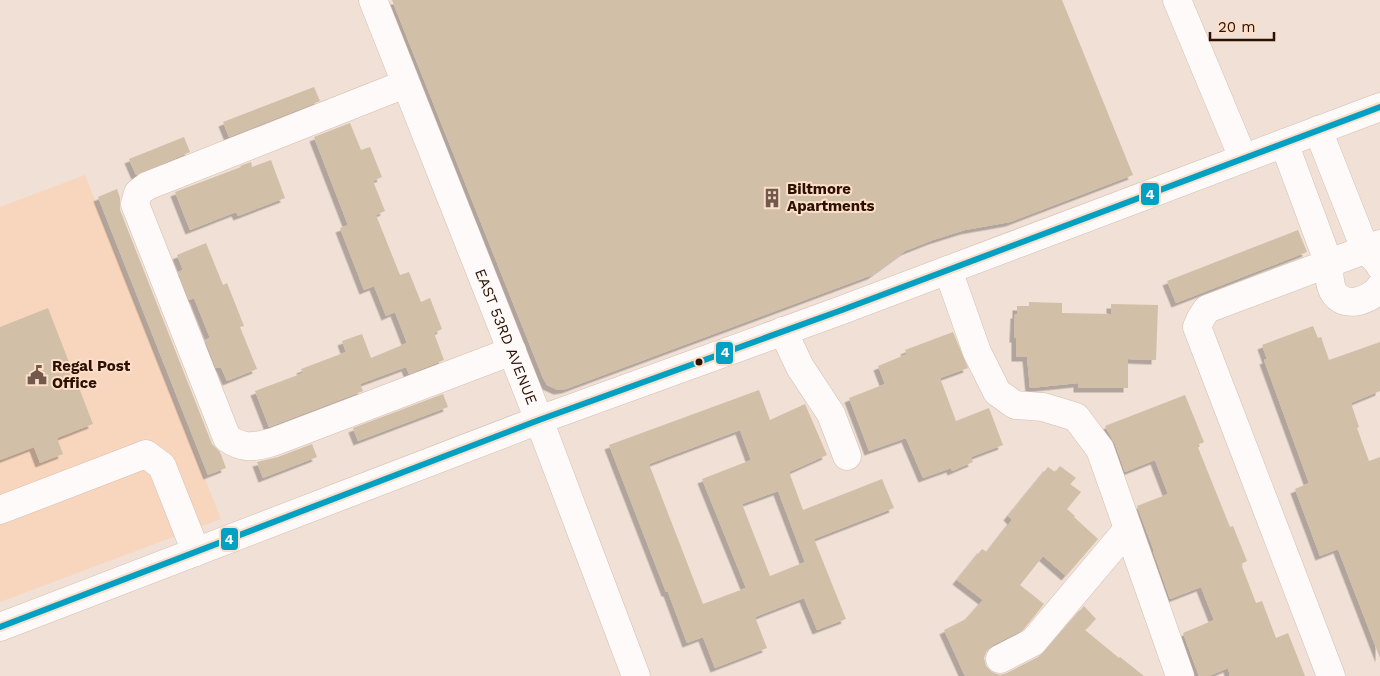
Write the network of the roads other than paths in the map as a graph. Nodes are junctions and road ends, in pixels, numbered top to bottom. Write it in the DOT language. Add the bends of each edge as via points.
graph roads {
  1 [pos="373,0"];
  2 [pos="1176,0"];
  3 [pos="405,84"];
  4 [pos="1380,107"];
  5 [pos="1318,130"];
  6 [pos="1284,143"];
  7 [pos="1243,158"];
  8 [pos="1375,253"];
  9 [pos="1329,264"];
  10 [pos="948,270"];
  11 [pos="1380,286"];
  12 [pos="784,331"];
  13 [pos="512,351"];
  14 [pos="540,420"];
  15 [pos="847,456"];
  16 [pos="0,510"];
  17 [pos="1128,529"];
  18 [pos="196,552"];
  19 [pos="0,626"];
  20 [pos="1000,659"];
  21 [pos="636,676"];
  22 [pos="1180,676"];
  23 [pos="1330,676"];
  1 -- 3 [label="main road, EAST 53RD AVENUE"];
  2 -- 7 [label="main road"];
  3 -- 13 [label="main road, EAST 53RD AVENUE"];
  3 -- 13 [label="main road" via="147,186 138,193 135,204 227,438 238,446 273,442"];
  4 -- 5 [label="main road"];
  5 -- 6 [label="main road"];
  5 -- 8 [label="main road"];
  6 -- 7 [label="main road"];
  6 -- 9 [label="main road"];
  7 -- 10 [label="main road"];
  8 -- 9 [label="main road"];
  9 -- 11 [label="main road" via="1330,282 1340,299 1359,301"];
  9 -- 23 [label="main road" via="1207,309 1197,327"];
  10 -- 12 [label="main road"];
  10 -- 17 [label="main road" via="977,352 997,392 1015,405 1043,407 1076,417 1100,449"];
  12 -- 14 [label="main road"];
  12 -- 15 [label="main road" via="800,367 831,414"];
  13 -- 14 [label="main road, EAST 53RD AVENUE"];
  14 -- 18 [label="main road"];
  14 -- 21 [label="main road, EAST 53RD AVENUE"];
  16 -- 18 [label="main road" via="146,454 162,466"];
  17 -- 20 [label="main road" via="1033,642"];
  17 -- 22 [label="main road"];
  18 -- 19 [label="main road"];
}
